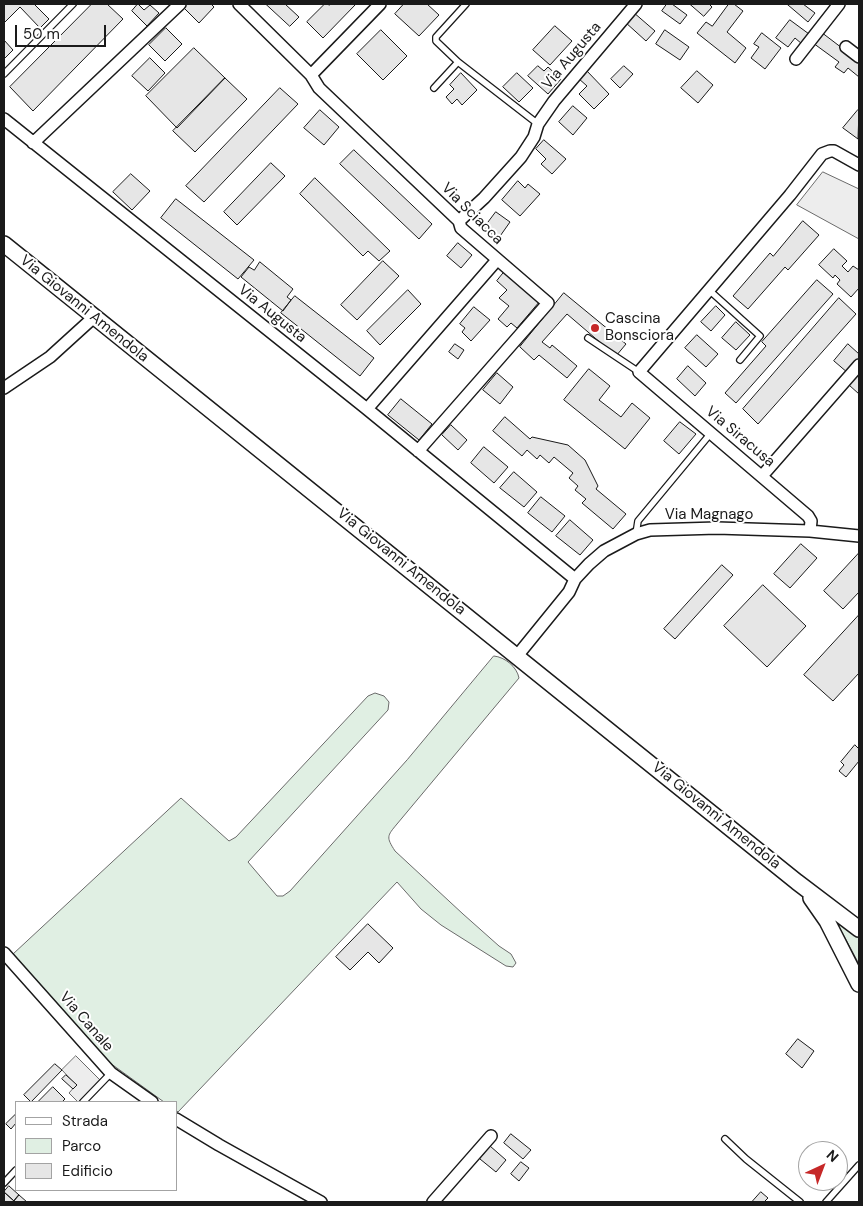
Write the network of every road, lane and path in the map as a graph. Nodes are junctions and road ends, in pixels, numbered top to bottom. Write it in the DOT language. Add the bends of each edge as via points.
graph roads {
  1 [pos="73,4"];
  2 [pos="180,4"];
  3 [pos="239,4"];
  4 [pos="380,4"];
  5 [pos="466,4"];
  6 [pos="636,4"];
  7 [pos="839,4"];
  8 [pos="846,47"];
  9 [pos="859,57"];
  10 [pos="796,59"];
  11 [pos="458,62"];
  12 [pos="4,74"];
  13 [pos="311,75"];
  14 [pos="434,88"];
  15 [pos="4,119"];
  16 [pos="538,124"];
  17 [pos="33,143"];
  18 [pos="859,165"];
  19 [pos="459,221"];
  20 [pos="4,244"];
  21 [pos="497,260"];
  22 [pos="708,290"];
  23 [pos="94,317"];
  24 [pos="588,338"];
  25 [pos="740,360"];
  26 [pos="859,365"];
  27 [pos="639,372"];
  28 [pos="4,388"];
  29 [pos="367,409"];
  30 [pos="711,432"];
  31 [pos="418,450"];
  32 [pos="762,476"];
  33 [pos="810,531"];
  34 [pos="636,534"];
  35 [pos="859,536"];
  36 [pos="575,579"];
  37 [pos="517,656"];
  38 [pos="797,882"];
  39 [pos="859,929"];
  40 [pos="4,953"];
  41 [pos="859,984"];
  42 [pos="111,1073"];
  43 [pos="83,1101"];
  44 [pos="151,1101"];
  45 [pos="178,1120"];
  46 [pos="491,1136"];
  47 [pos="725,1139"];
  48 [pos="859,1165"];
  49 [pos="15,1171"];
  50 [pos="4,1183"];
  51 [pos="321,1202"];
  52 [pos="433,1202"];
  53 [pos="800,1202"];
  54 [pos="826,1202"];
  1 -- 12 [label="lane"];
  2 -- 17 [label="street"];
  3 -- 13 [label="street, Via Sciacca"];
  4 -- 13 [label="street"];
  5 -- 11 [label="lane" via="436,37 438,45"];
  6 -- 16 [label="street, Via Augusta"];
  7 -- 10 [label="street"];
  8 -- 9 [label="street"];
  11 -- 14 [label="lane"];
  11 -- 16 [label="lane"];
  13 -- 19 [label="street, Via Sciacca" via="319,88"];
  15 -- 17 [label="street, Via Augusta"];
  16 -- 19 [label="street, Via Augusta" via="522,157"];
  17 -- 29 [label="street, Via Augusta"];
  18 -- 22 [label="street" via="834,151 822,154"];
  19 -- 21 [label="street, Via Sciacca" via="462,228"];
  20 -- 23 [label="main road, Via Giovanni Amendola"];
  21 -- 29 [label="street"];
  21 -- 31 [label="street, Via Sciacca" via="548,303"];
  22 -- 25 [label="lane" via="760,336"];
  22 -- 27 [label="street"];
  23 -- 28 [label="street" via="50,357"];
  23 -- 37 [label="main road, Via Giovanni Amendola"];
  24 -- 27 [label="lane, Via Siracusa"];
  26 -- 32 [label="street"];
  27 -- 30 [label="street, Via Siracusa"];
  29 -- 31 [label="street"];
  30 -- 32 [label="street, Via Siracusa"];
  30 -- 34 [label="lane" via="638,521"];
  31 -- 36 [label="street"];
  32 -- 33 [label="street, Via Siracusa" via="808,516"];
  33 -- 34 [label="street, Via Magnago" via="717,528 650,530"];
  33 -- 35 [label="street, Via Magnago"];
  34 -- 36 [label="street, Via Magnago" via="598,556"];
  36 -- 37 [label="street, Via Magnago" via="569,592"];
  37 -- 38 [label="main road, Via Giovanni Amendola"];
  38 -- 39 [label="main road, Via Giovanni Amendola"];
  38 -- 41 [label="main road, Via Giovanni Amendola" via="823,914"];
  40 -- 42 [label="street, Via Canale"];
  42 -- 43 [label="lane"];
  42 -- 44 [label="street, Via Canale"];
  45 -- 51 [label="street"];
  46 -- 52 [label="street"];
  47 -- 53 [label="lane"];
  48 -- 54 [label="lane"];
  49 -- 50 [label="lane"];
}
